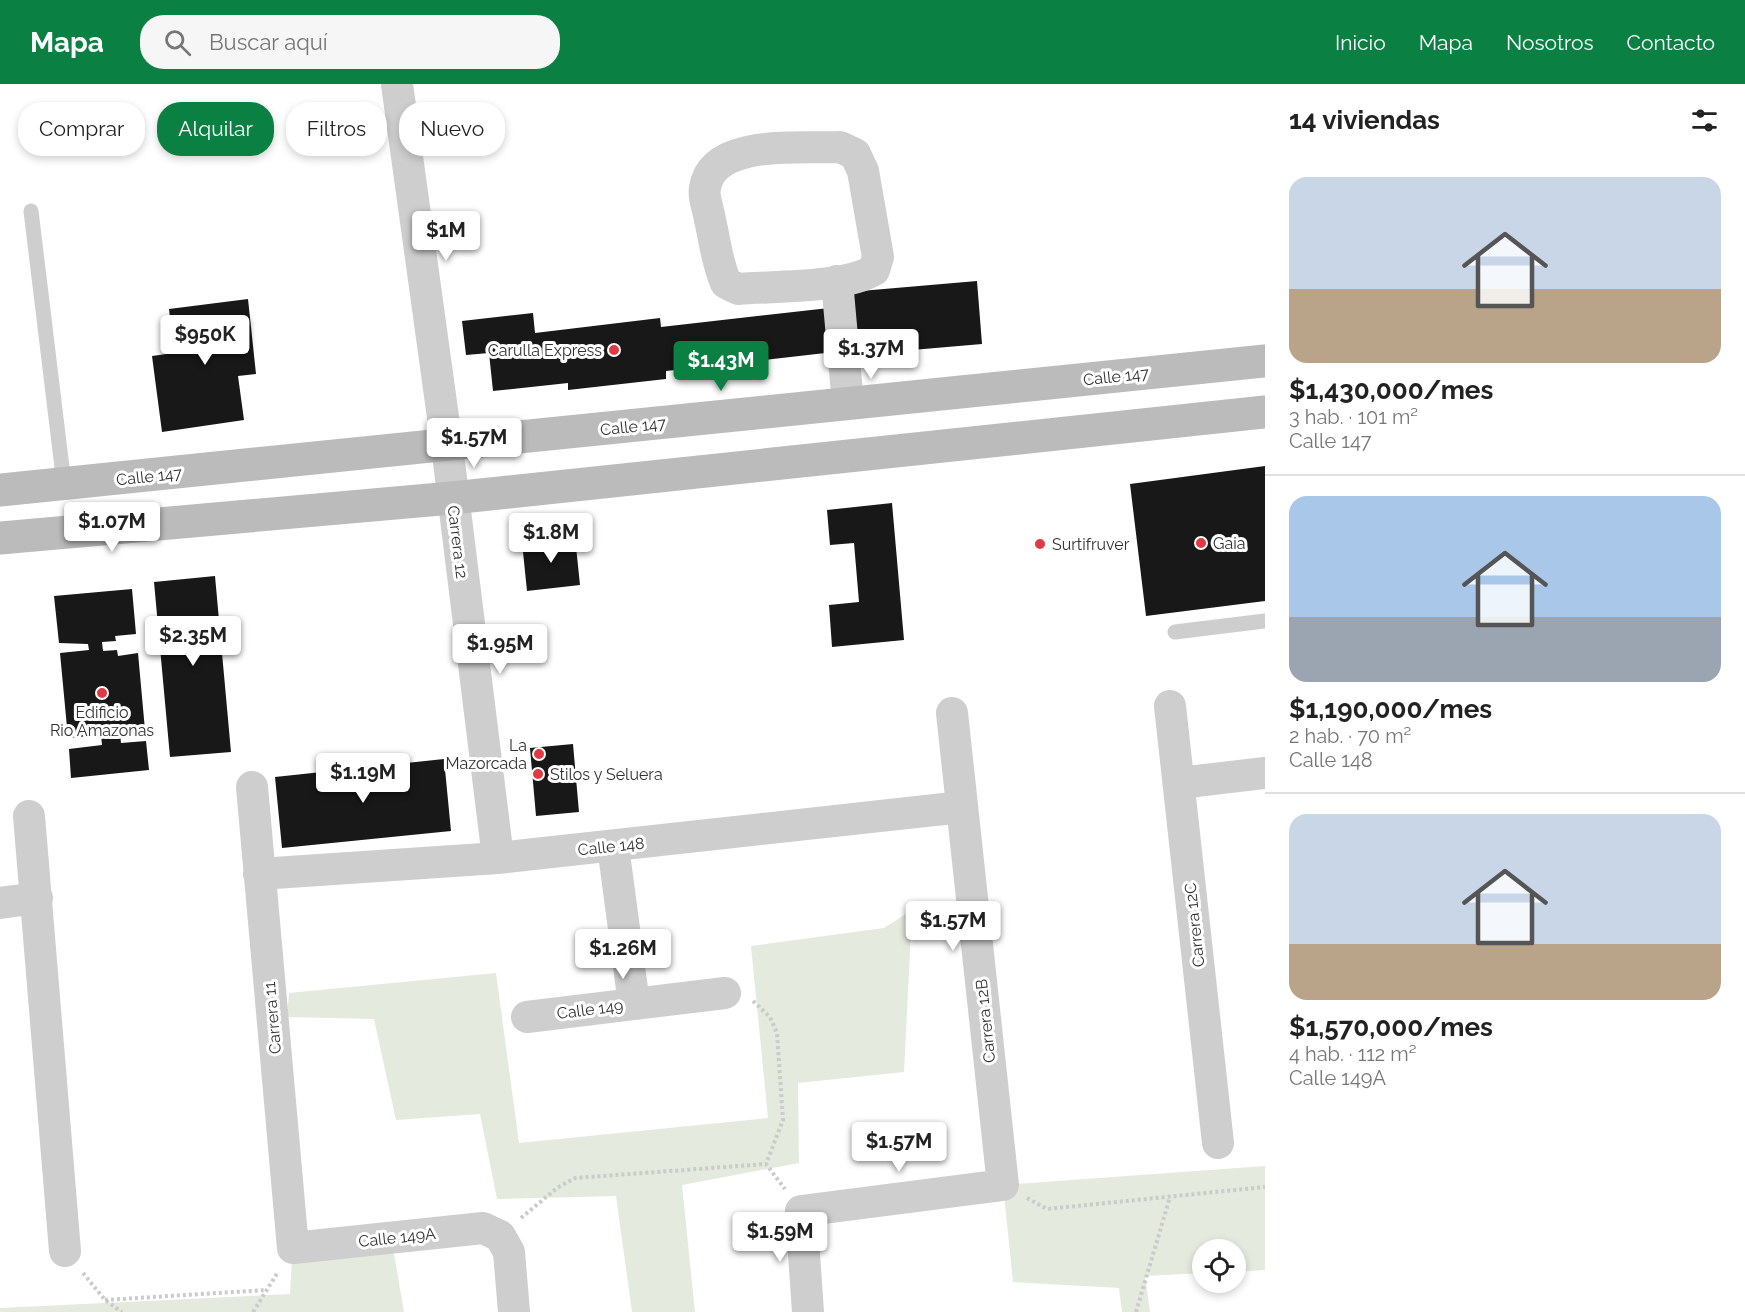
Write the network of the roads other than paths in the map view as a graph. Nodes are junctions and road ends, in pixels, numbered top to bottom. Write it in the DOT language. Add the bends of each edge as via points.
graph roads {
  1 [pos="397,84"];
  2 [pos="31,211"];
  3 [pos="837,281"];
  4 [pos="1265,361"];
  5 [pos="848,404"];
  6 [pos="1265,412"];
  7 [pos="447,446"];
  8 [pos="64,484"];
  9 [pos="0,490"];
  10 [pos="452,498"];
  11 [pos="0,538"];
  12 [pos="1265,621"];
  13 [pos="1175,632"];
  14 [pos="1170,706"];
  15 [pos="952,713"];
  16 [pos="1265,774"];
  17 [pos="1179,783"];
  18 [pos="252,787"];
  19 [pos="962,807"];
  20 [pos="29,816"];
  21 [pos="613,846"];
  22 [pos="498,858"];
  23 [pos="259,874"];
  24 [pos="36,898"];
  25 [pos="0,903"];
  26 [pos="725,993"];
  27 [pos="634,1004"];
  28 [pos="527,1017"];
  29 [pos="1218,1143"];
  30 [pos="293,1248"];
  31 [pos="64,1251"];
  32 [pos="514,1312"];
  33 [pos="808,1312"];
  1 -- 7 [label="street, Carrera 12"];
  2 -- 8 [label="lane"];
  3 -- 3 [label="street" via="862,278 874,270 878,257 863,171 855,154 840,147 741,151 711,171 704,189 726,283 738,289"];
  3 -- 5 [label="street"];
  4 -- 5 [label="main road, Calle 147"];
  5 -- 7 [label="main road, Calle 147"];
  6 -- 10 [label="main road"];
  7 -- 8 [label="main road, Calle 147"];
  7 -- 10 [label="street, Carrera 12"];
  8 -- 9 [label="main road, Calle 147"];
  10 -- 11 [label="main road"];
  10 -- 22 [label="street, Carrera 12"];
  12 -- 13 [label="lane"];
  14 -- 17 [label="street, Carrera 12C"];
  15 -- 19 [label="street, Carrera 12B"];
  16 -- 17 [label="street"];
  17 -- 29 [label="street, Carrera 12C"];
  18 -- 23 [label="street, Carrera 11"];
  19 -- 21 [label="street, Calle 148"];
  19 -- 33 [label="street, Carrera 12B" via="1003,1185 801,1210"];
  20 -- 24 [label="street"];
  21 -- 22 [label="street, Calle 148"];
  21 -- 27 [label="street"];
  22 -- 23 [label="street, Calle 148"];
  23 -- 30 [label="street, Carrera 11"];
  24 -- 25 [label="street"];
  24 -- 31 [label="street"];
  26 -- 27 [label="street, Calle 149"];
  27 -- 28 [label="street, Calle 149"];
  30 -- 32 [label="street, Calle 149A" via="483,1228 500,1236 510,1252"];
}
